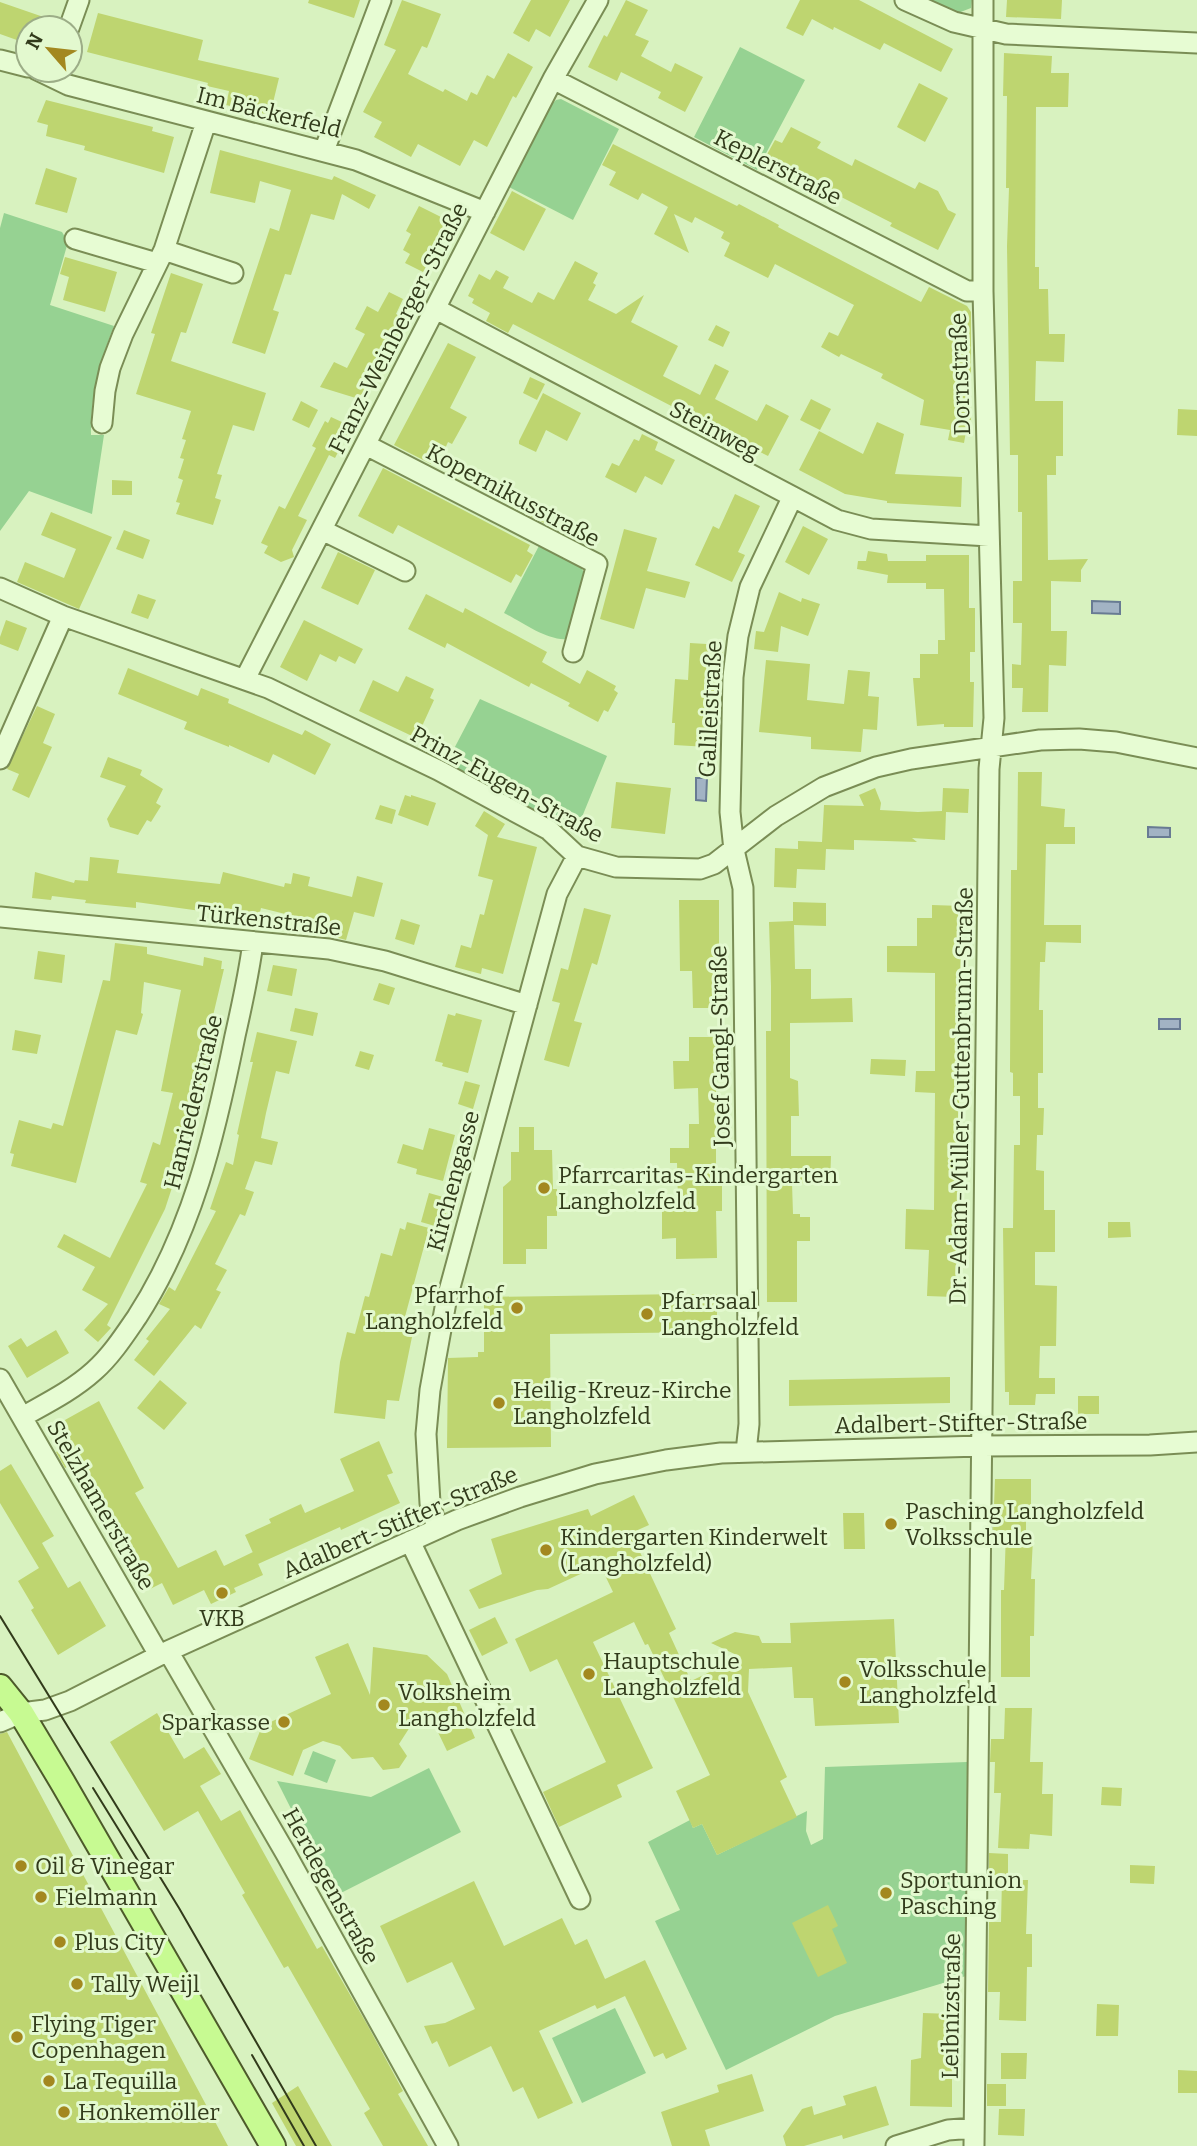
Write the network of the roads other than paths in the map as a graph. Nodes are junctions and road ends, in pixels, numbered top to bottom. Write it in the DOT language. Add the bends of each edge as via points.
graph roads {
  1 [pos="381,0"];
  2 [pos="597,0"];
  3 [pos="905,0"];
  4 [pos="983,0"];
  5 [pos="983,30"];
  6 [pos="1197,43"];
  7 [pos="553,79"];
  8 [pos="66,84"];
  9 [pos="206,122"];
  10 [pos="324,151"];
  11 [pos="485,212"];
  12 [pos="75,239"];
  13 [pos="160,257"];
  14 [pos="233,273"];
  15 [pos="983,291"];
  16 [pos="436,309"];
  17 [pos="102,423"];
  18 [pos="366,445"];
  19 [pos="792,498"];
  20 [pos="322,530"];
  21 [pos="989,536"];
  22 [pos="405,571"];
  23 [pos="0,588"];
  24 [pos="63,616"];
  25 [pos="573,652"];
  26 [pos="246,679"];
  27 [pos="992,746"];
  28 [pos="1197,758"];
  29 [pos="0,759"];
  30 [pos="734,850"];
  31 [pos="577,856"];
  32 [pos="0,917"];
  33 [pos="253,942"];
  34 [pos="527,1005"];
  35 [pos="0,1379"];
  36 [pos="22,1418"];
  37 [pos="1197,1442"];
  38 [pos="982,1446"];
  39 [pos="746,1452"];
  40 [pos="438,1529"];
  41 [pos="410,1541"];
  42 [pos="163,1653"];
  43 [pos="0,1688"];
  44 [pos="10,1717"];
  45 [pos="580,1899"];
  46 [pos="974,2137"];
  47 [pos="273,2146"];
  48 [pos="448,2146"];
  49 [pos="896,2146"];
  1 -- 10 [label="street"];
  2 -- 7 [label="street, Franz-Weinberger-Straße"];
  3 -- 5 [label="street"];
  4 -- 5 [label="street, Dornstraße"];
  5 -- 6 [label="street"];
  5 -- 15 [label="street, Dornstraße"];
  7 -- 11 [label="street, Franz-Weinberger-Straße"];
  7 -- 15 [label="street, Keplerstraße" via="967,291"];
  8 -- 9 [label="street, Im Bäckerfeld"];
  9 -- 10 [label="street, Im Bäckerfeld"];
  9 -- 13 [label="street"];
  10 -- 11 [label="street, Im Bäckerfeld"];
  11 -- 16 [label="street, Franz-Weinberger-Straße"];
  12 -- 13 [label="street"];
  13 -- 14 [label="street"];
  13 -- 17 [label="street" via="110,368"];
  15 -- 21 [label="street, Dornstraße"];
  16 -- 18 [label="street, Franz-Weinberger-Straße"];
  16 -- 19 [label="street, Steinweg"];
  18 -- 20 [label="street, Franz-Weinberger-Straße"];
  18 -- 25 [label="street, Kopernikusstraße" via="597,564"];
  19 -- 21 [label="street, Steinweg" via="837,520 871,529"];
  19 -- 30 [label="street, Galileistraße" via="750,587 738,636 730,812"];
  20 -- 22 [label="street"];
  20 -- 26 [label="street, Franz-Weinberger-Straße"];
  21 -- 27 [label="street, Dornstraße"];
  23 -- 24 [label="street, Prinz-Eugen-Straße"];
  24 -- 26 [label="street, Prinz-Eugen-Straße"];
  24 -- 29 [label="street"];
  26 -- 31 [label="street, Prinz-Eugen-Straße" via="438,770 549,830"];
  27 -- 28 [label="street, Prinz-Eugen-Straße" via="1079,739"];
  27 -- 30 [label="street, Prinz-Eugen-Straße" via="911,759 849,776 800,800"];
  27 -- 38 [label="street, Dr.-Adam-Müller-Guttenbrunn-Straße"];
  30 -- 31 [label="street, Prinz-Eugen-Straße" via="700,869 616,867"];
  30 -- 39 [label="street, Josef Gangl-Straße" via="743,888"];
  31 -- 34 [label="street, Kirchengasse" via="557,894"];
  32 -- 33 [label="street, Türkenstraße"];
  33 -- 34 [label="street, Türkenstraße" via="355,954"];
  33 -- 36 [label="street, Hanriederstraße" via="209,1153 165,1266 128,1330 95,1370"];
  34 -- 40 [label="street, Kirchengasse" via="446,1302 432,1381 427,1469"];
  35 -- 36 [label="street, Stelzhamerstraße"];
  36 -- 42 [label="street, Stelzhamerstraße"];
  37 -- 38 [label="street, Adalbert-Stifter-Straße"];
  38 -- 39 [label="street, Adalbert-Stifter-Straße"];
  38 -- 46 [label="street, Leibnizstraße"];
  39 -- 40 [label="street, Adalbert-Stifter-Straße" via="694,1456 595,1474"];
  40 -- 41 [label="street, Adalbert-Stifter-Straße"];
  41 -- 42 [label="street, Adalbert-Stifter-Straße"];
  41 -- 45 [label="street"];
  42 -- 44 [label="street, Adalbert-Stifter-Straße" via="70,1701"];
  42 -- 48 [label="street, Herdegenstraße" via="286,1854"];
  43 -- 44 [label="main road"];
  44 -- 47 [label="main road"];
  46 -- 49 [label="street" via="948,2130"];
}
